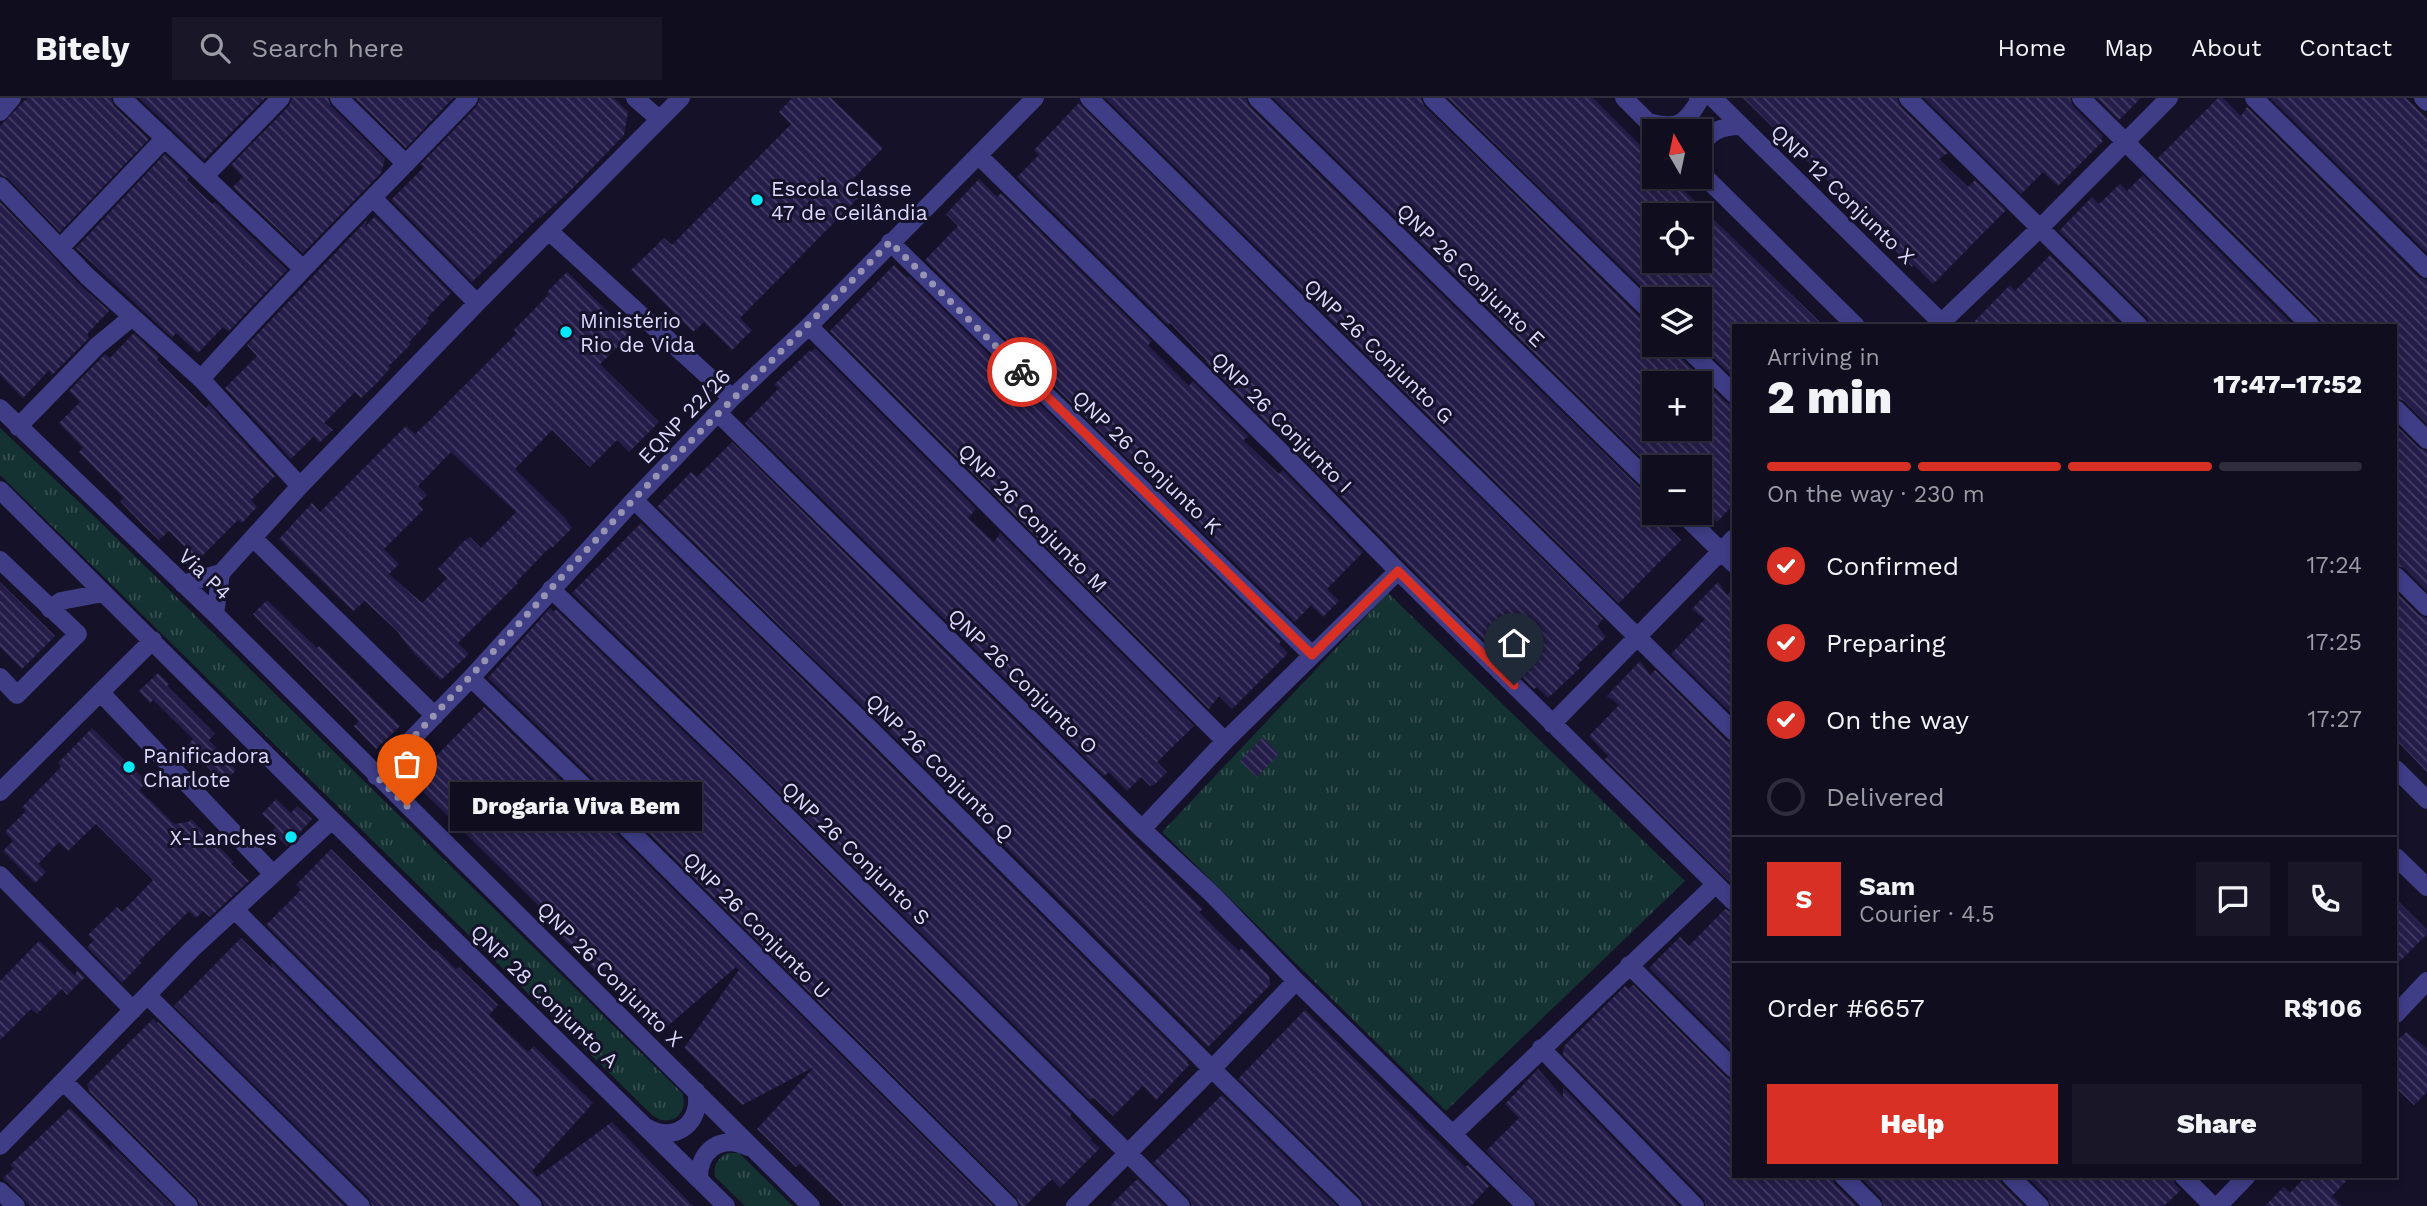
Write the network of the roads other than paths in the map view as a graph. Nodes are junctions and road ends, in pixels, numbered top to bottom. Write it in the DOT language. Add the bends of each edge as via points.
graph roads {
  1 [pos="122,98"];
  2 [pos="281,98"];
  3 [pos="339,98"];
  4 [pos="469,98"];
  5 [pos="635,98"];
  6 [pos="681,98"];
  7 [pos="1035,98"];
  8 [pos="1089,98"];
  9 [pos="1257,98"];
  10 [pos="1432,98"];
  11 [pos="1624,98"];
  12 [pos="1698,98"];
  13 [pos="1713,98"];
  14 [pos="1908,98"];
  15 [pos="2081,98"];
  16 [pos="2168,98"];
  17 [pos="2254,98"];
  18 [pos="659,119"];
  19 [pos="1646,119"];
  20 [pos="1688,119"];
  21 [pos="1741,126"];
  22 [pos="1712,132"];
  23 [pos="165,138"];
  24 [pos="2125,141"];
  25 [pos="978,155"];
  26 [pos="405,164"];
  27 [pos="205,176"];
  28 [pos="1712,184"];
  29 [pos="0,186"];
  30 [pos="374,199"];
  31 [pos="2040,228"];
  32 [pos="550,232"];
  33 [pos="890,242"];
  34 [pos="61,247"];
  35 [pos="303,269"];
  36 [pos="2427,269"];
  37 [pos="477,303"];
  38 [pos="1642,303"];
  39 [pos="131,317"];
  40 [pos="1854,324"];
  41 [pos="1944,324"];
  42 [pos="2137,324"];
  43 [pos="2309,324"];
  44 [pos="808,326"];
  45 [pos="1696,357"];
  46 [pos="201,380"];
  47 [pos="1732,392"];
  48 [pos="732,398"];
  49 [pos="0,408"];
  50 [pos="2397,411"];
  51 [pos="718,413"];
  52 [pos="18,427"];
  53 [pos="2427,440"];
  54 [pos="1642,473"];
  55 [pos="300,486"];
  56 [pos="0,490"];
  57 [pos="634,500"];
  58 [pos="1694,525"];
  59 [pos="253,538"];
  60 [pos="1732,540"];
  61 [pos="1721,551"];
  62 [pos="0,560"];
  63 [pos="1732,562"];
  64 [pos="1398,571"];
  65 [pos="220,573"];
  66 [pos="2397,577"];
  67 [pos="183,584"];
  68 [pos="551,589"];
  69 [pos="103,593"];
  70 [pos="2427,607"];
  71 [pos="50,609"];
  72 [pos="215,614"];
  73 [pos="1638,636"];
  74 [pos="153,640"];
  75 [pos="1312,655"];
  76 [pos="0,677"];
  77 [pos="471,678"];
  78 [pos="101,693"];
  79 [pos="435,716"];
  80 [pos="1552,724"];
  81 [pos="1732,730"];
  82 [pos="1225,741"];
  83 [pos="2397,770"];
  84 [pos="376,776"];
  85 [pos="3,784"];
  86 [pos="2427,800"];
  87 [pos="332,820"];
  88 [pos="1142,830"];
  89 [pos="2397,858"];
  90 [pos="273,874"];
  91 [pos="0,875"];
  92 [pos="1716,884"];
  93 [pos="2427,887"];
  94 [pos="1732,900"];
  95 [pos="236,911"];
  96 [pos="1629,965"];
  97 [pos="1296,981"];
  98 [pos="2425,988"];
  99 [pos="147,995"];
  100 [pos="133,1010"];
  101 [pos="2397,1013"];
  102 [pos="1541,1048"];
  103 [pos="1732,1067"];
  104 [pos="1212,1069"];
  105 [pos="64,1082"];
  106 [pos="696,1091"];
  107 [pos="643,1123"];
  108 [pos="1453,1134"];
  109 [pos="0,1146"];
  110 [pos="754,1152"];
  111 [pos="1127,1152"];
  112 [pos="1845,1178"];
  113 [pos="2012,1178"];
  114 [pos="2185,1178"];
  115 [pos="2245,1178"];
  116 [pos="699,1180"];
  117 [pos="0,1191"];
  118 [pos="16,1206"];
  119 [pos="189,1206"];
  120 [pos="361,1206"];
  121 [pos="533,1206"];
  122 [pos="726,1206"];
  123 [pos="811,1206"];
  124 [pos="1009,1206"];
  125 [pos="1075,1206"];
  126 [pos="1181,1206"];
  127 [pos="1353,1206"];
  128 [pos="1526,1206"];
  129 [pos="1695,1206"];
  130 [pos="1873,1206"];
  131 [pos="2040,1206"];
  132 [pos="2216,1206"];
  1 -- 23 [label="street"];
  2 -- 27 [label="street"];
  3 -- 26 [label="street"];
  4 -- 26 [label="street"];
  5 -- 18 [label="street"];
  6 -- 18 [label="street"];
  7 -- 25 [label="street, EQNP 22/26"];
  8 -- 73 [label="street, QNP 26 Conjunto G"];
  9 -- 54 [label="street, QNP 26 Conjunto E"];
  10 -- 38 [label="street"];
  11 -- 19 [label="street"];
  12 -- 20 [label="street"];
  13 -- 21 [label="street, QNP 12 Conjunto X"];
  14 -- 31 [label="street"];
  15 -- 24 [label="street"];
  16 -- 24 [label="street"];
  17 -- 36 [label="street"];
  18 -- 32 [label="street"];
  21 -- 22 [label="street" via="1723,126"];
  21 -- 41 [label="street, QNP 12 Conjunto X"];
  23 -- 27 [label="street"];
  23 -- 34 [label="street"];
  24 -- 31 [label="street"];
  24 -- 43 [label="street"];
  25 -- 33 [label="street, EQNP 22/26"];
  25 -- 64 [label="street, QNP 26 Conjunto I"];
  26 -- 30 [label="street"];
  27 -- 35 [label="street"];
  28 -- 40 [label="street"];
  29 -- 34 [label="street"];
  30 -- 35 [label="street"];
  30 -- 37 [label="street"];
  31 -- 41 [label="street"];
  31 -- 42 [label="street"];
  32 -- 37 [label="street"];
  32 -- 48 [label="street"];
  33 -- 44 [label="street, EQNP 22/26"];
  33 -- 75 [label="street, QNP 26 Conjunto K"];
  34 -- 39 [label="street"];
  35 -- 46 [label="street"];
  37 -- 55 [label="street"];
  39 -- 46 [label="street"];
  39 -- 52 [label="street" via="97,345"];
  44 -- 48 [label="street, EQNP 22/26"];
  44 -- 82 [label="street, QNP 26 Conjunto M"];
  45 -- 47 [label="street"];
  46 -- 55 [label="street"];
  48 -- 51 [label="street, EQNP 22/26"];
  49 -- 52 [label="street, Via P4"];
  50 -- 53 [label="street"];
  51 -- 57 [label="street, EQNP 22/26"];
  51 -- 88 [label="street, QNP 26 Conjunto O"];
  52 -- 67 [label="street, Via P4"];
  55 -- 59 [label="street"];
  56 -- 69 [label="street"];
  57 -- 68 [label="street, EQNP 22/26"];
  57 -- 104 [label="street, QNP 26 Conjunto Q"];
  58 -- 61 [label="street"];
  59 -- 65 [label="street"];
  59 -- 79 [label="street"];
  60 -- 61 [label="street"];
  61 -- 63 [label="street"];
  61 -- 73 [label="street"];
  62 -- 71 [label="street"];
  64 -- 75 [label="street"];
  64 -- 80 [label="street, QNP 26 Conjunto I"];
  65 -- 67 [label="street"];
  65 -- 72 [label="street"];
  66 -- 70 [label="street"];
  67 -- 72 [label="street, Via P4"];
  68 -- 77 [label="street, EQNP 22/26"];
  68 -- 111 [label="street, QNP 26 Conjunto S"];
  69 -- 71 [label="street" via="61,601"];
  69 -- 74 [label="street"];
  71 -- 76 [label="street" via="79,634 17,695"];
  72 -- 84 [label="street, Via P4"];
  73 -- 80 [label="street"];
  73 -- 81 [label="street, QNP 26 Conjunto G"];
  74 -- 78 [label="street"];
  74 -- 87 [label="street"];
  75 -- 82 [label="street"];
  77 -- 79 [label="street, EQNP 22/26"];
  77 -- 124 [label="street, QNP 26 Conjunto U"];
  78 -- 85 [label="street"];
  78 -- 90 [label="street"];
  79 -- 84 [label="street, EQNP 22/26"];
  80 -- 92 [label="street, QNP 26 Conjunto I"];
  82 -- 88 [label="street"];
  83 -- 86 [label="street"];
  84 -- 106 [label="street, QNP 26 Conjunto X"];
  87 -- 90 [label="street"];
  87 -- 107 [label="street, QNP 28 Conjunto A"];
  88 -- 97 [label="street, QNP 26 Conjunto O"];
  89 -- 93 [label="street"];
  90 -- 95 [label="street"];
  91 -- 100 [label="street"];
  92 -- 94 [label="street, QNP 26 Conjunto I"];
  92 -- 96 [label="street"];
  95 -- 99 [label="street"];
  95 -- 121 [label="street"];
  96 -- 102 [label="street"];
  96 -- 103 [label="street"];
  97 -- 104 [label="street"];
  97 -- 108 [label="street, QNP 26 Conjunto O"];
  98 -- 101 [label="street"];
  99 -- 100 [label="street"];
  99 -- 120 [label="street"];
  100 -- 105 [label="street"];
  102 -- 108 [label="street"];
  102 -- 129 [label="street"];
  104 -- 111 [label="street"];
  104 -- 127 [label="street, QNP 26 Conjunto Q"];
  105 -- 109 [label="street"];
  105 -- 119 [label="street"];
  106 -- 107 [label="street" via="697,1111 687,1127 659,1133"];
  106 -- 110 [label="street, QNP 26 Conjunto X"];
  107 -- 116 [label="street, QNP 28 Conjunto A"];
  108 -- 128 [label="street, QNP 26 Conjunto O"];
  110 -- 116 [label="street" via="732,1142 716,1146 704,1156"];
  110 -- 123 [label="street, QNP 26 Conjunto X"];
  111 -- 125 [label="street"];
  111 -- 126 [label="street, QNP 26 Conjunto S"];
  112 -- 130 [label="street"];
  113 -- 131 [label="street"];
  114 -- 132 [label="street"];
  115 -- 132 [label="street"];
  116 -- 122 [label="street, QNP 28 Conjunto A"];
  117 -- 118 [label="street"];
}
